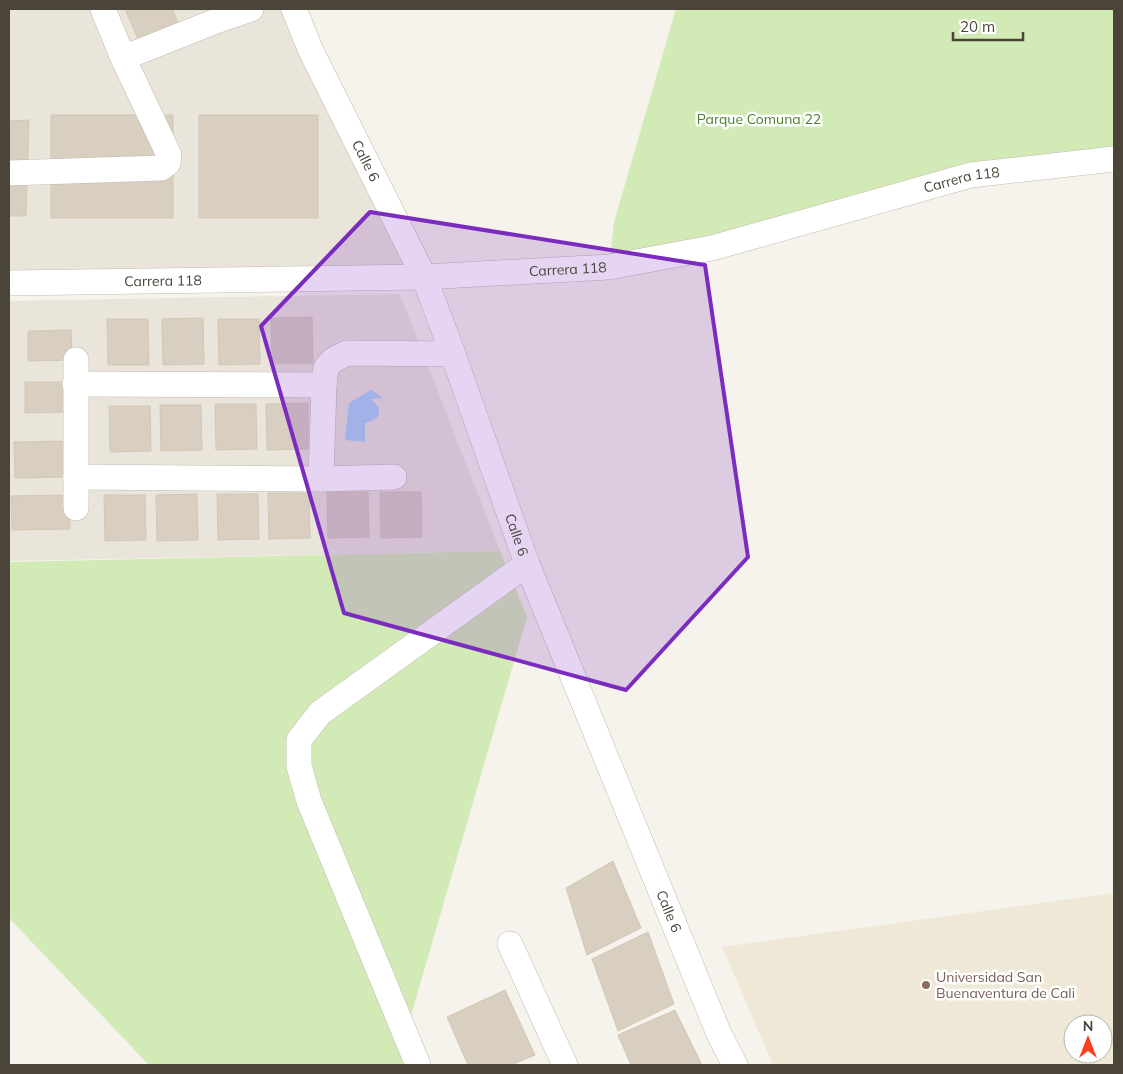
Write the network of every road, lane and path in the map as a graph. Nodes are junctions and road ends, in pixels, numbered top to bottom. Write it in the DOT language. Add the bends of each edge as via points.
graph roads {
  1 [pos="103,9"];
  2 [pos="251,9"];
  3 [pos="294,9"];
  4 [pos="213,15"];
  5 [pos="123,58"];
  6 [pos="1114,159"];
  7 [pos="9,173"];
  8 [pos="424,277"];
  9 [pos="9,283"];
  10 [pos="453,354"];
  11 [pos="324,385"];
  12 [pos="76,477"];
  13 [pos="394,477"];
  14 [pos="321,479"];
  15 [pos="76,508"];
  16 [pos="527,564"];
  17 [pos="510,944"];
  18 [pos="418,1065"];
  19 [pos="565,1065"];
  20 [pos="735,1065"];
  1 -- 5 [label="street"];
  2 -- 4 [label="street"];
  3 -- 8 [label="street, Calle 6" via="311,51"];
  4 -- 5 [label="street"];
  5 -- 7 [label="street" via="169,155 168,163 161,168"];
  6 -- 8 [label="street, Carrera 118" via="971,175 712,248 609,267"];
  8 -- 9 [label="street, Carrera 118"];
  8 -- 10 [label="street, Calle 6"];
  10 -- 11 [label="street" via="347,352 326,368"];
  10 -- 16 [label="street, Calle 6"];
  11 -- 12 [label="street" via="76,372"];
  11 -- 14 [label="street"];
  12 -- 14 [label="street"];
  12 -- 15 [label="street"];
  13 -- 14 [label="street"];
  16 -- 18 [label="street" via="320,713 299,740 299,766 309,801"];
  16 -- 20 [label="street, Calle 6"];
  17 -- 19 [label="street"];
}
